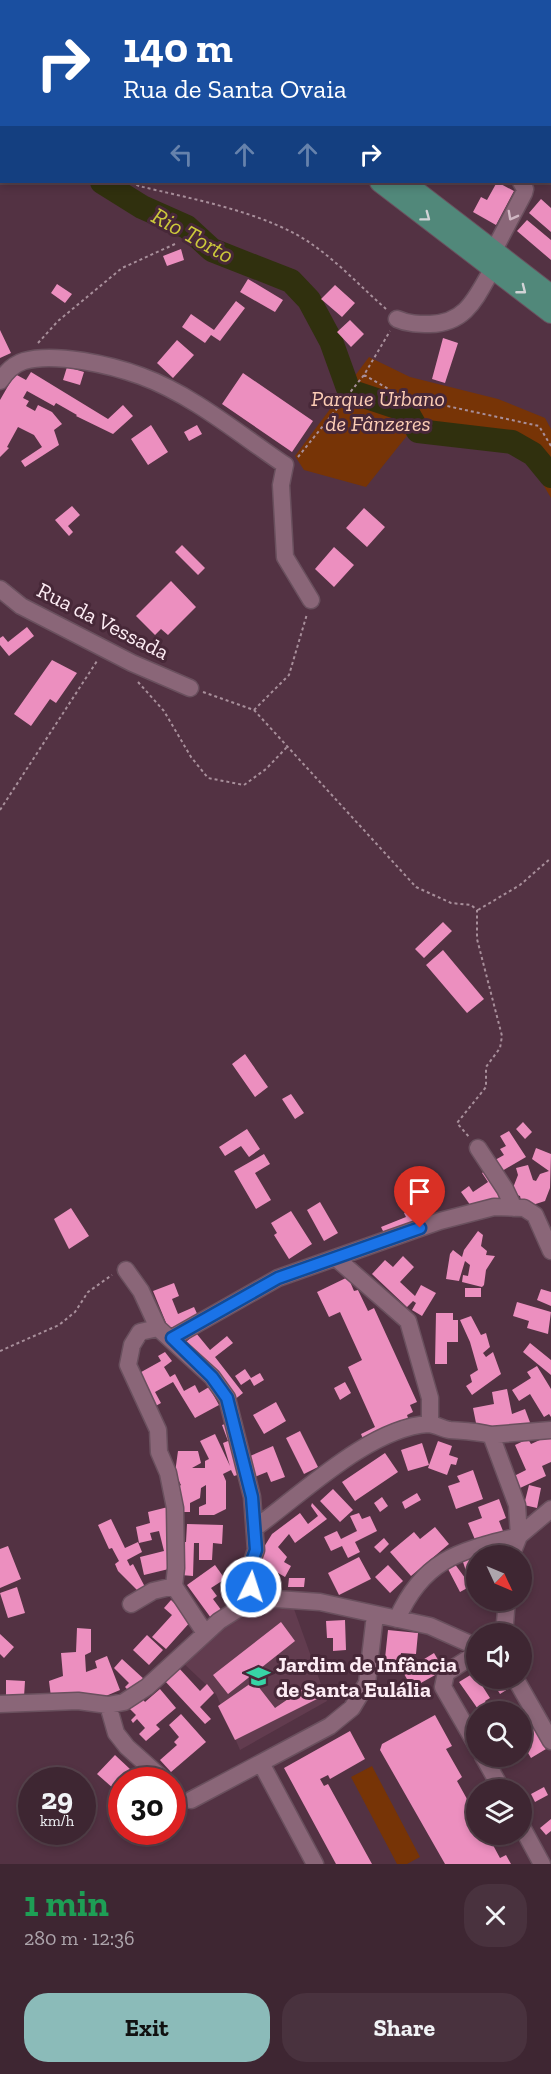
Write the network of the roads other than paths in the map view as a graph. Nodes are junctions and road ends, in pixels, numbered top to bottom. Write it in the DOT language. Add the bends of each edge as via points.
graph roads {
  1 [pos="381,183"];
  2 [pos="405,183"];
  3 [pos="522,183"];
  4 [pos="493,259"];
  5 [pos="551,295"];
  6 [pos="551,313"];
  7 [pos="394,323"];
  8 [pos="0,381"];
  9 [pos="0,589"];
  10 [pos="311,600"];
  11 [pos="189,688"];
  12 [pos="478,1148"];
  13 [pos="514,1208"];
  14 [pos="551,1251"];
  15 [pos="336,1258"];
  16 [pos="126,1270"];
  17 [pos="165,1333"];
  18 [pos="430,1424"];
  19 [pos="551,1430"];
  20 [pos="491,1435"];
  21 [pos="551,1509"];
  22 [pos="255,1528"];
  23 [pos="519,1536"];
  24 [pos="515,1545"];
  25 [pos="174,1586"];
  26 [pos="254,1602"];
  27 [pos="131,1604"];
  28 [pos="375,1615"];
  29 [pos="397,1619"];
  30 [pos="205,1633"];
  31 [pos="466,1642"];
  32 [pos="466,1660"];
  33 [pos="521,1689"];
  34 [pos="0,1704"];
  35 [pos="108,1705"];
  36 [pos="466,1727"];
  37 [pos="551,1740"];
  38 [pos="261,1763"];
  39 [pos="149,1767"];
  40 [pos="191,1800"];
  41 [pos="532,1845"];
  42 [pos="315,1864"];
  43 [pos="542,1864"];
  1 -- 4 [label="main road, one-way"];
  2 -- 4 [label="main road"];
  3 -- 4 [label="street, one-way" via="524,193"];
  4 -- 5 [label="main road"];
  4 -- 6 [label="main road, one-way"];
  4 -- 7 [label="street" via="466,309 448,323"];
  8 -- 10 [label="street" via="16,365 51,358 141,376 190,401 285,465 281,485 285,556"];
  9 -- 11 [label="street, Rua da Vessada" via="21,606"];
  12 -- 13 [label="street"];
  13 -- 14 [label="street" via="524,1208 535,1215"];
  13 -- 15 [label="street" via="494,1207 440,1221"];
  15 -- 17 [label="street" via="278,1278"];
  15 -- 18 [label="street" via="408,1321 430,1398"];
  16 -- 17 [label="street"];
  17 -- 22 [label="street" via="212,1377 227,1398 252,1497"];
  17 -- 25 [label="street" via="140,1332 132,1345 128,1365 158,1430 159,1452 168,1473 175,1508"];
  18 -- 20 [label="street"];
  18 -- 22 [label="street" via="389,1432"];
  19 -- 20 [label="street"];
  20 -- 23 [label="street" via="517,1505"];
  21 -- 23 [label="street"];
  22 -- 26 [label="street" via="256,1550 248,1572"];
  23 -- 24 [label="street"];
  23 -- 29 [label="street" via="456,1553 422,1580"];
  25 -- 27 [label="street" via="153,1591"];
  25 -- 30 [label="street"];
  26 -- 28 [label="street" via="320,1602"];
  26 -- 30 [label="street"];
  28 -- 29 [label="street"];
  28 -- 38 [label="street" via="367,1683 352,1708 330,1726"];
  29 -- 31 [label="street" via="430,1626"];
  30 -- 35 [label="street" via="147,1687 124,1702"];
  32 -- 36 [label="street" via="446,1673 442,1687"];
  33 -- 37 [label="street"];
  34 -- 35 [label="street" via="78,1701"];
  35 -- 39 [label="street" via="116,1733"];
  38 -- 40 [label="street"];
  38 -- 42 [label="street"];
  41 -- 43 [label="street"];
}
